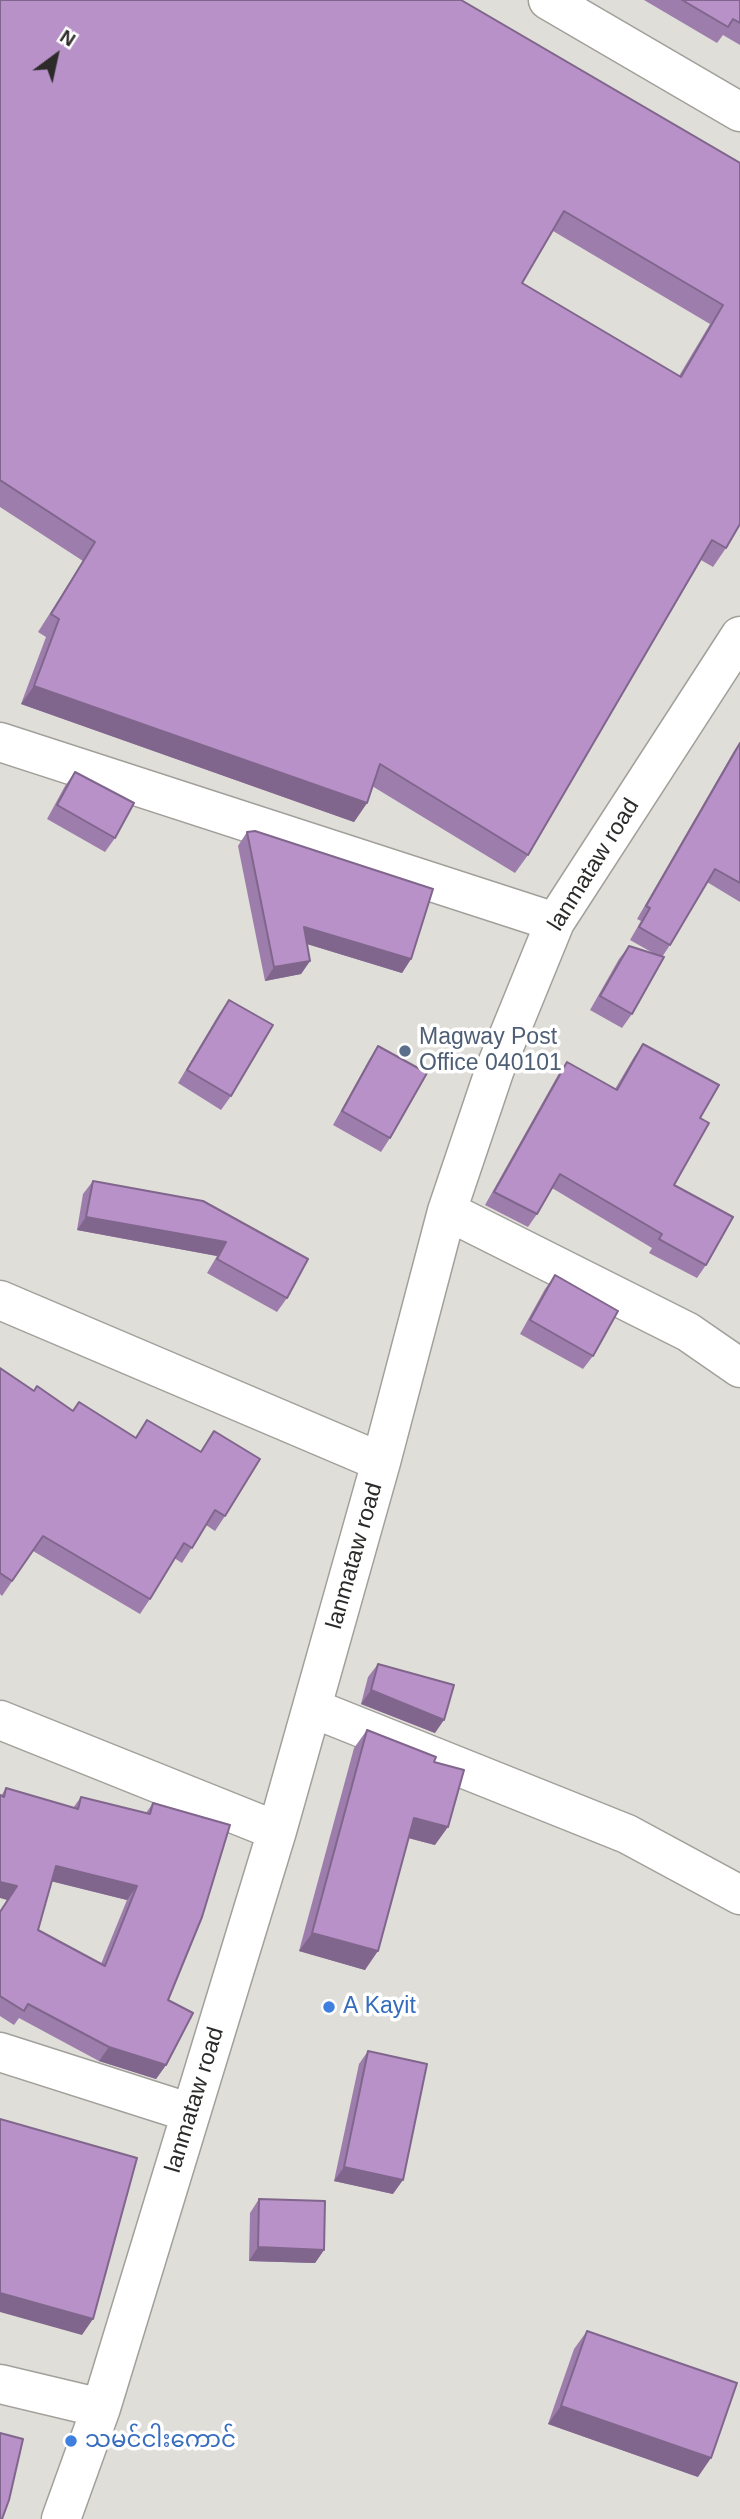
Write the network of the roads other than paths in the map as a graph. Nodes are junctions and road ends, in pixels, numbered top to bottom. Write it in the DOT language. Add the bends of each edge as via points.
graph roads {
  1 [pos="548,0"];
  2 [pos="740,112"];
  3 [pos="740,636"];
  4 [pos="0,742"];
  5 [pos="555,922"];
  6 [pos="447,1211"];
  7 [pos="0,1300"];
  8 [pos="740,1368"];
  9 [pos="381,1462"];
  10 [pos="312,1708"];
  11 [pos="0,1720"];
  12 [pos="277,1831"];
  13 [pos="740,1895"];
  14 [pos="0,2052"];
  15 [pos="191,2113"];
  16 [pos="0,2384"];
  17 [pos="101,2408"];
  18 [pos="61,2519"];
  1 -- 2 [label="street"];
  3 -- 5 [label="street, lanmataw road"];
  4 -- 5 [label="street"];
  5 -- 6 [label="street, lanmataw road" via="495,1069"];
  6 -- 8 [label="street" via="688,1332"];
  6 -- 9 [label="street, lanmataw road"];
  7 -- 9 [label="street"];
  9 -- 10 [label="street, lanmataw road"];
  10 -- 12 [label="street, lanmataw road"];
  10 -- 13 [label="street" via="627,1834"];
  11 -- 12 [label="street"];
  12 -- 15 [label="street, lanmataw road"];
  14 -- 15 [label="street"];
  15 -- 17 [label="street, lanmataw road"];
  16 -- 17 [label="street"];
  17 -- 18 [label="street, lanmataw road"];
}
